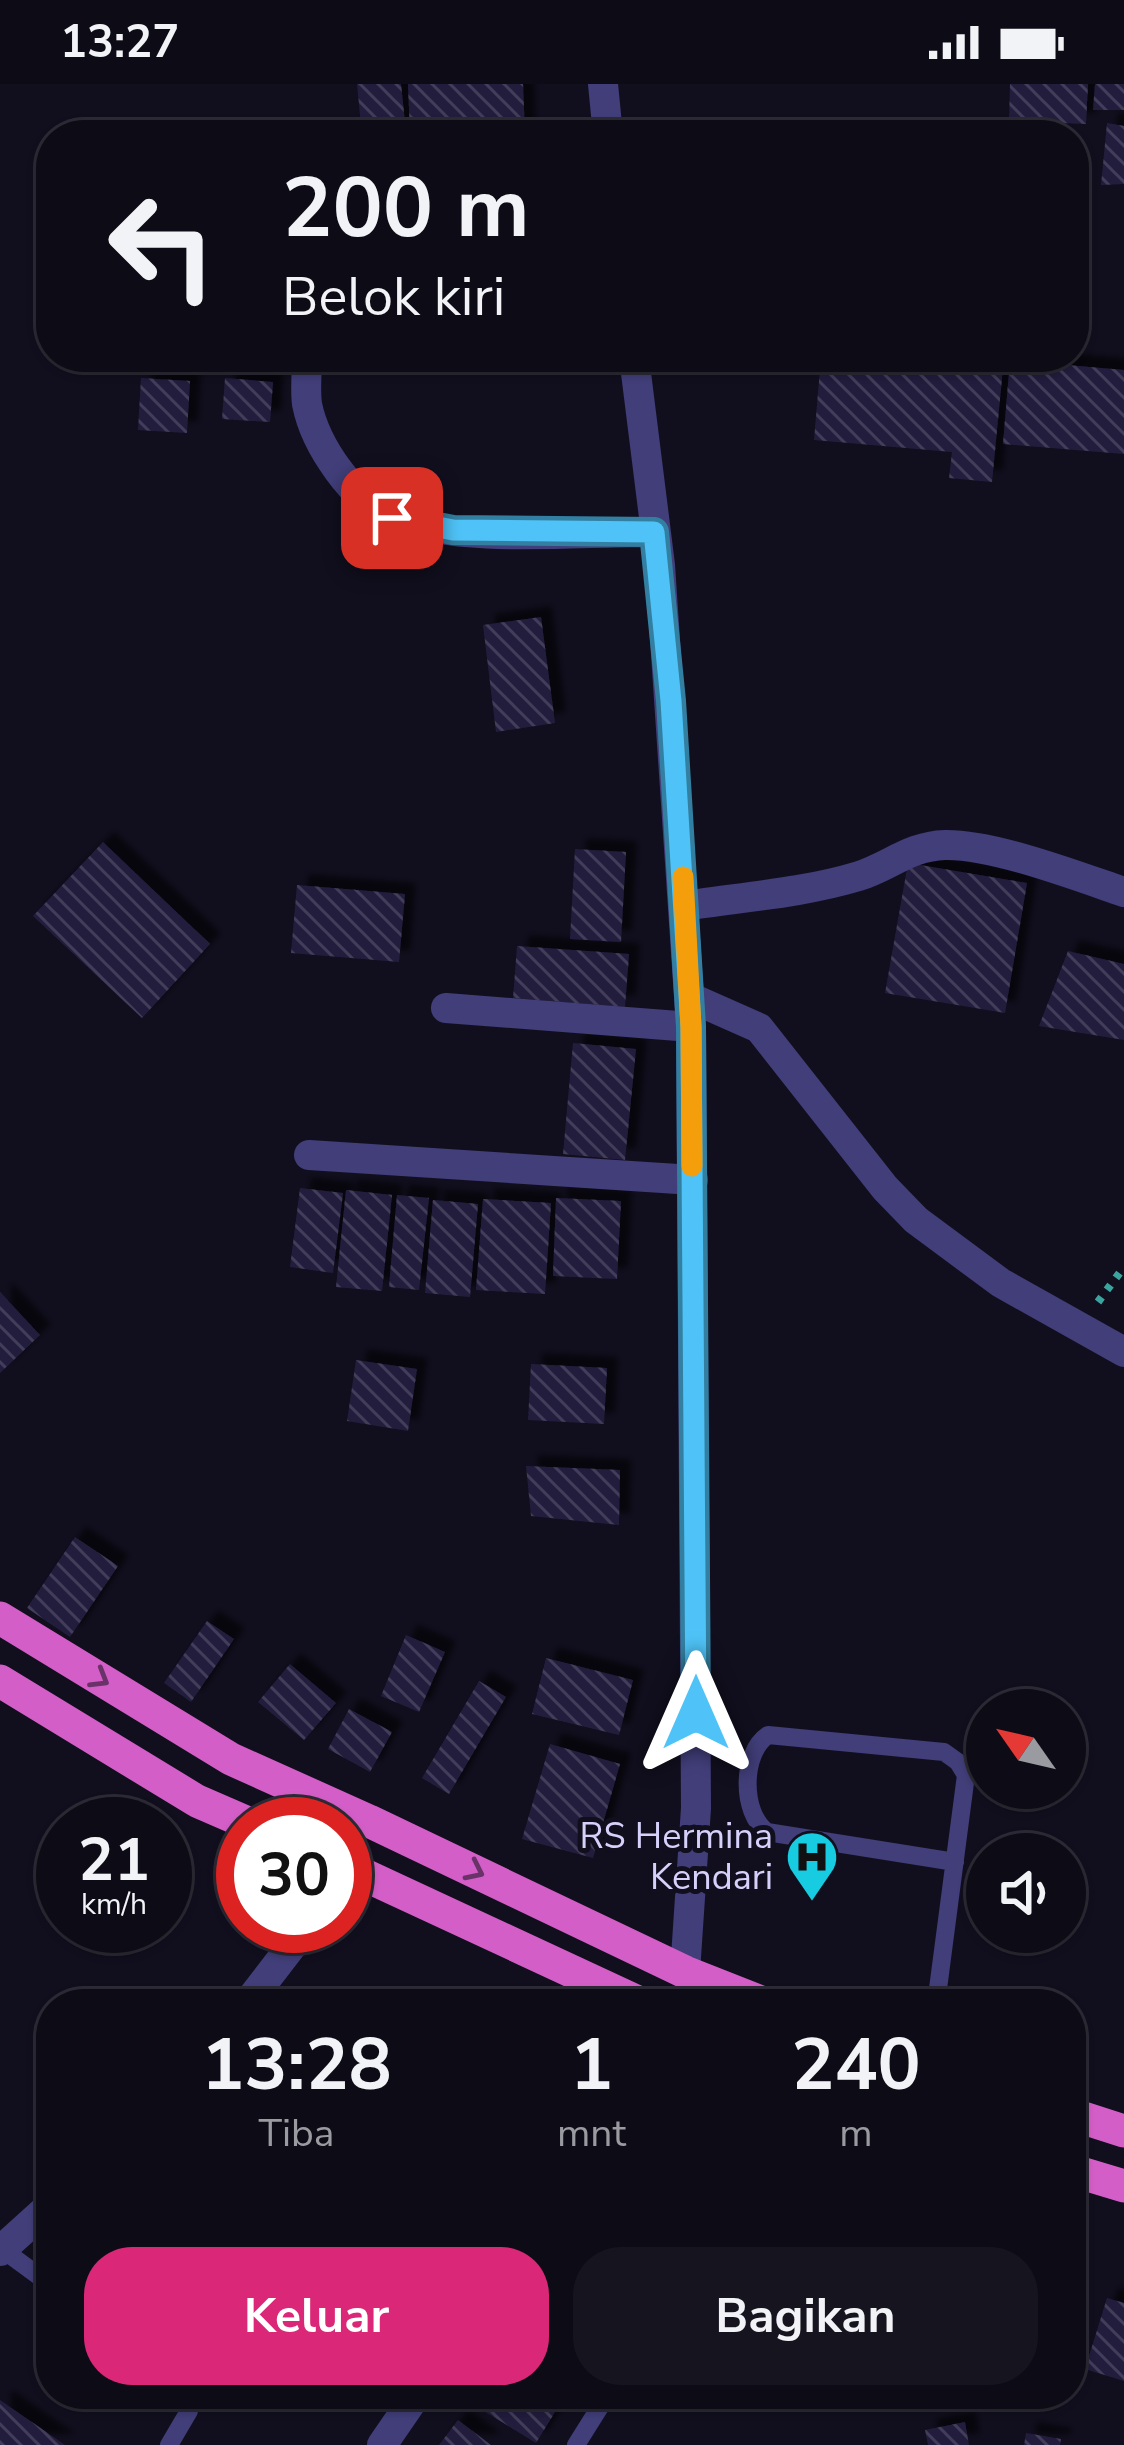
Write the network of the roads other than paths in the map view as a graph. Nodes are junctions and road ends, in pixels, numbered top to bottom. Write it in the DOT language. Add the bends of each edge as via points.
graph roads {
  1 [pos="603,84"];
  2 [pos="607,120"];
  3 [pos="307,372"];
  4 [pos="636,372"];
  5 [pos="654,532"];
  6 [pos="1124,892"];
  7 [pos="685,905"];
  8 [pos="446,1008"];
  9 [pos="690,1012"];
  10 [pos="309,1155"];
  11 [pos="692,1180"];
  12 [pos="1124,1352"];
  13 [pos="0,1618"];
  14 [pos="0,1681"];
  15 [pos="216,1809"];
  16 [pos="955,1862"];
  17 [pos="372,1879"];
  18 [pos="286,1953"];
  19 [pos="682,1988"];
  20 [pos="259,1989"];
  21 [pos="611,1989"];
  22 [pos="938,1989"];
  23 [pos="1086,2119"];
  24 [pos="1124,2131"];
  25 [pos="1086,2175"];
  26 [pos="1124,2186"];
  27 [pos="36,2218"];
  28 [pos="1,2250"];
  29 [pos="36,2274"];
  30 [pos="189,2409"];
  31 [pos="407,2409"];
  32 [pos="599,2409"];
  33 [pos="169,2445"];
  34 [pos="382,2445"];
  35 [pos="576,2445"];
  1 -- 2 [label="street"];
  3 -- 5 [label="street" via="317,434 353,489 392,518 453,530"];
  4 -- 5 [label="street"];
  5 -- 7 [label="street"];
  6 -- 7 [label="street" via="952,844 924,846 806,890"];
  7 -- 9 [label="street"];
  8 -- 9 [label="street"];
  9 -- 11 [label="street"];
  9 -- 12 [label="street" via="759,1028 916,1220 1001,1283"];
  10 -- 11 [label="street"];
  11 -- 19 [label="street" via="696,1808"];
  13 -- 19 [label="highway, one-way" via="231,1760"];
  14 -- 15 [label="highway"];
  16 -- 16 [label="lane" via="966,1774 944,1753 769,1735 755,1743 750,1808 767,1832"];
  16 -- 22 [label="lane"];
  17 -- 21 [label="highway"];
  18 -- 20 [label="street"];
  23 -- 24 [label="highway"];
  25 -- 26 [label="highway"];
  27 -- 28 [label="street"];
  28 -- 29 [label="lane"];
  30 -- 33 [label="lane"];
  31 -- 34 [label="street"];
  32 -- 35 [label="lane"];
}
